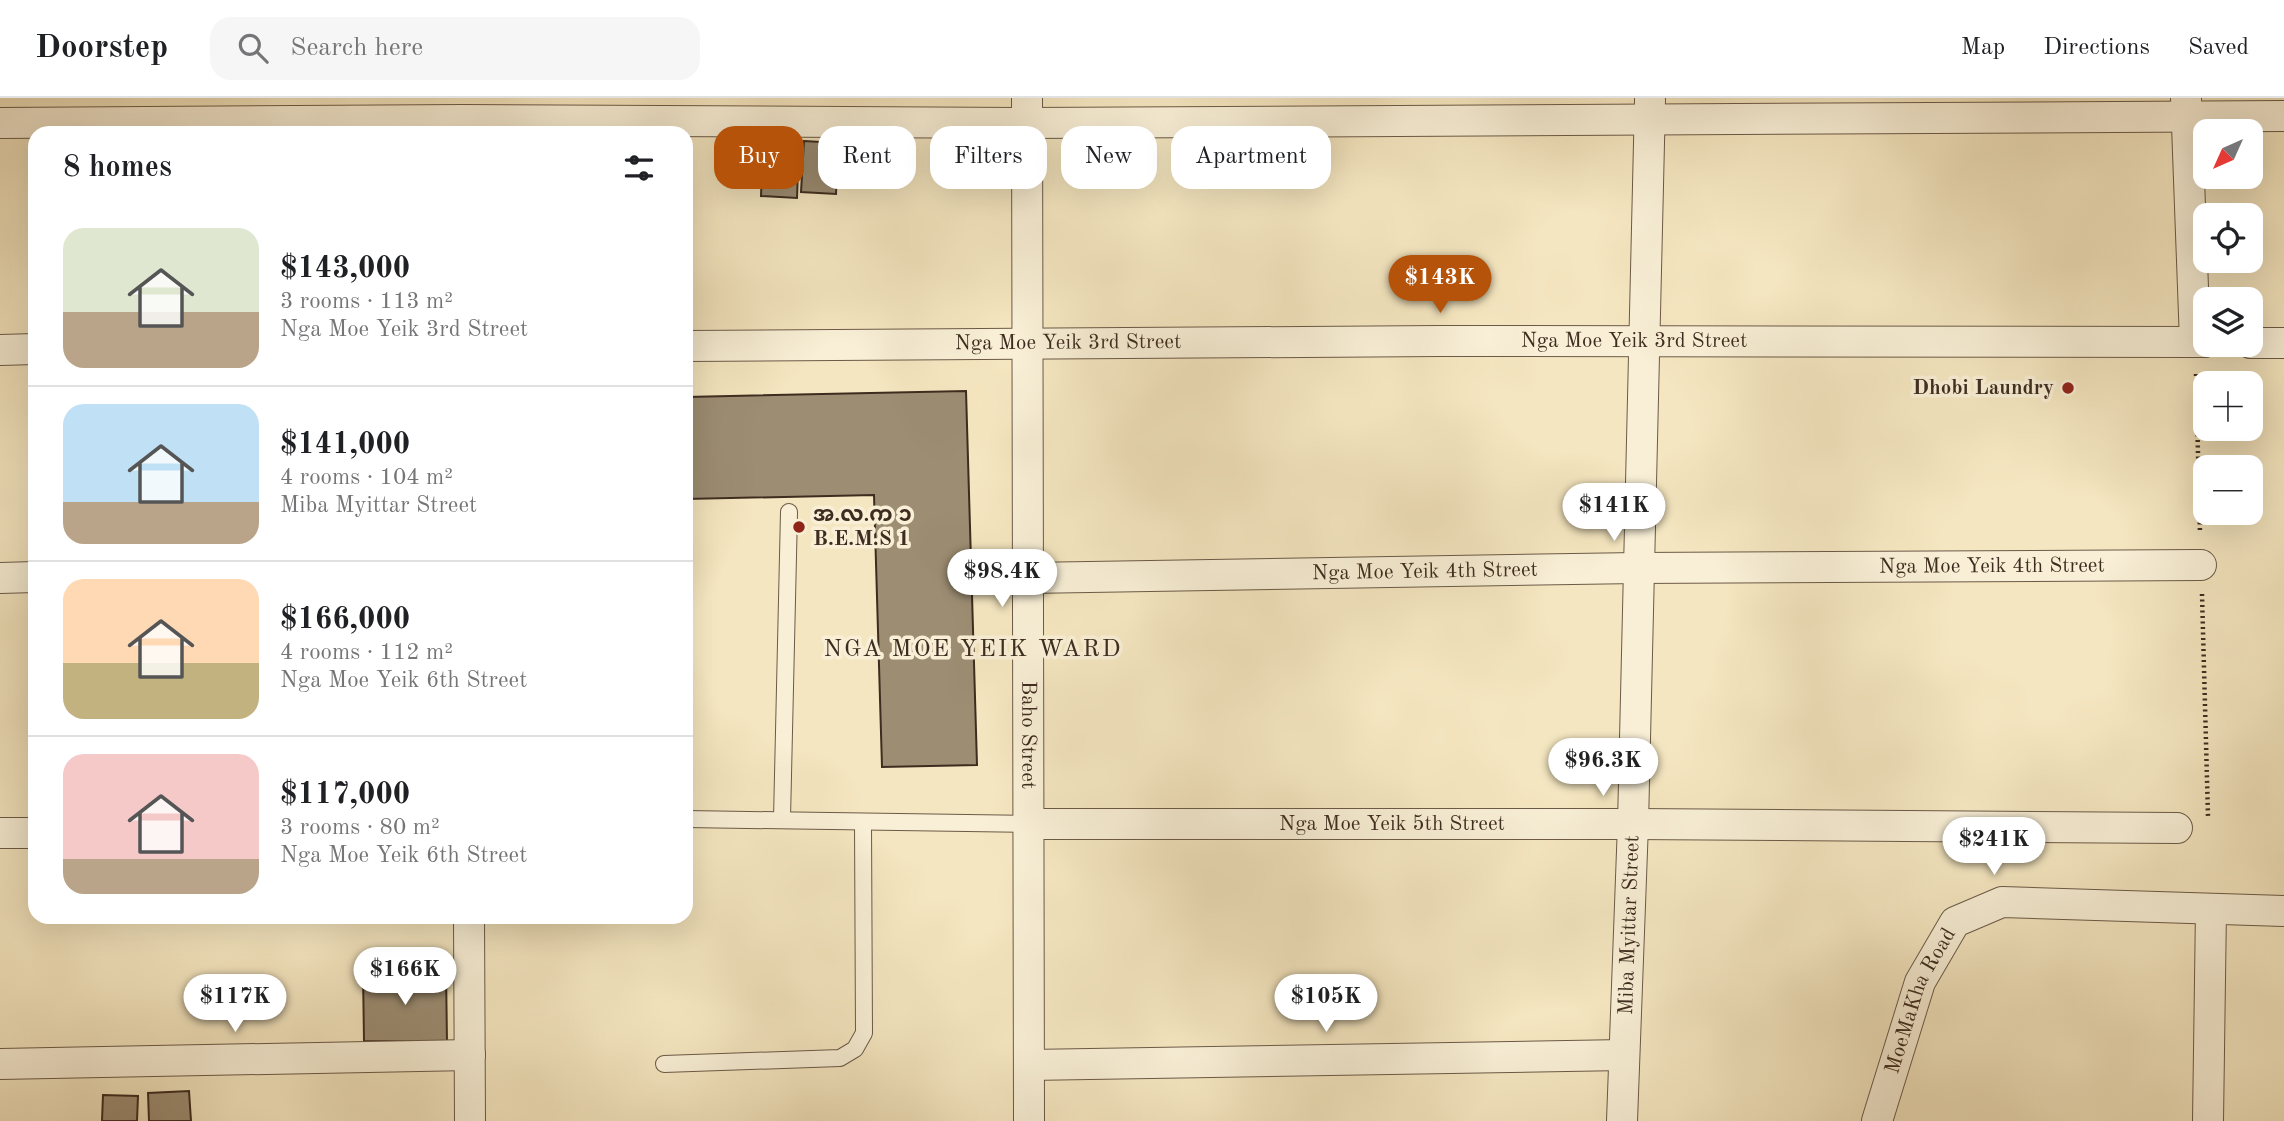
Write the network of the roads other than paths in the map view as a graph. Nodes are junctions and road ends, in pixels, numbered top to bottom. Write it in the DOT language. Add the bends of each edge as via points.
graph roads {
  1 [pos="1650,108"];
  2 [pos="2186,108"];
  3 [pos="1026,111"];
  4 [pos="2284,116"];
  5 [pos="463,117"];
  6 [pos="0,123"];
  7 [pos="2197,287"];
  8 [pos="1644,340"];
  9 [pos="1027,342"];
  10 [pos="2193,342"];
  11 [pos="2263,342"];
  12 [pos="2284,343"];
  13 [pos="693,346"];
  14 [pos="28,349"];
  15 [pos="0,350"];
  16 [pos="789,512"];
  17 [pos="2201,565"];
  18 [pos="1637,568"];
  19 [pos="28,577"];
  20 [pos="0,578"];
  21 [pos="1028,578"];
  22 [pos="693,819"];
  23 [pos="782,819"];
  24 [pos="863,823"];
  25 [pos="1028,824"];
  26 [pos="1633,824"];
  27 [pos="2177,828"];
  28 [pos="0,833"];
  29 [pos="28,833"];
  30 [pos="2211,909"];
  31 [pos="2284,911"];
  32 [pos="470,924"];
  33 [pos="470,1055"];
  34 [pos="1624,1055"];
  35 [pos="0,1064"];
  36 [pos="664,1064"];
  37 [pos="1029,1065"];
  38 [pos="470,1121"];
  39 [pos="1029,1121"];
  40 [pos="1622,1121"];
  41 [pos="1877,1121"];
  42 [pos="2208,1121"];
  1 -- 2 [label="street"];
  1 -- 3 [label="street"];
  1 -- 8 [label="street, Miba Myittar Street"];
  2 -- 4 [label="street"];
  2 -- 7 [label="street"];
  3 -- 5 [label="street"];
  3 -- 9 [label="street, Baho Street"];
  5 -- 6 [label="street"];
  8 -- 9 [label="street, Nga Moe Yeik 3rd Street"];
  8 -- 10 [label="street, Nga Moe Yeik 3rd Street"];
  8 -- 18 [label="street, Miba Myittar Street"];
  9 -- 13 [label="street, Nga Moe Yeik 3rd Street"];
  9 -- 21 [label="street, Baho Street"];
  11 -- 12 [label="street"];
  14 -- 15 [label="street"];
  16 -- 23 [label="lane"];
  17 -- 18 [label="street, Nga Moe Yeik 4th Street"];
  18 -- 21 [label="street, Nga Moe Yeik 4th Street"];
  18 -- 26 [label="street, Miba Myittar Street"];
  19 -- 20 [label="street"];
  21 -- 25 [label="street, Baho Street"];
  22 -- 23 [label="lane"];
  23 -- 24 [label="lane"];
  24 -- 25 [label="lane"];
  24 -- 36 [label="lane" via="864,1033 855,1049 840,1058"];
  25 -- 26 [label="street, Nga Moe Yeik 5th Street"];
  25 -- 37 [label="street, Baho Street"];
  26 -- 27 [label="street, Nga Moe Yeik 5th Street"];
  26 -- 34 [label="street, Miba Myittar Street"];
  28 -- 29 [label="street"];
  30 -- 31 [label="street, MoeMaKha Road"];
  30 -- 41 [label="street, MoeMaKha Road" via="2002,902 1955,922 1920,982"];
  30 -- 42 [label="street"];
  32 -- 33 [label="street"];
  33 -- 35 [label="street"];
  33 -- 38 [label="street"];
  34 -- 37 [label="street"];
  34 -- 40 [label="street, Miba Myittar Street"];
  37 -- 39 [label="street, Baho Street"];
}
